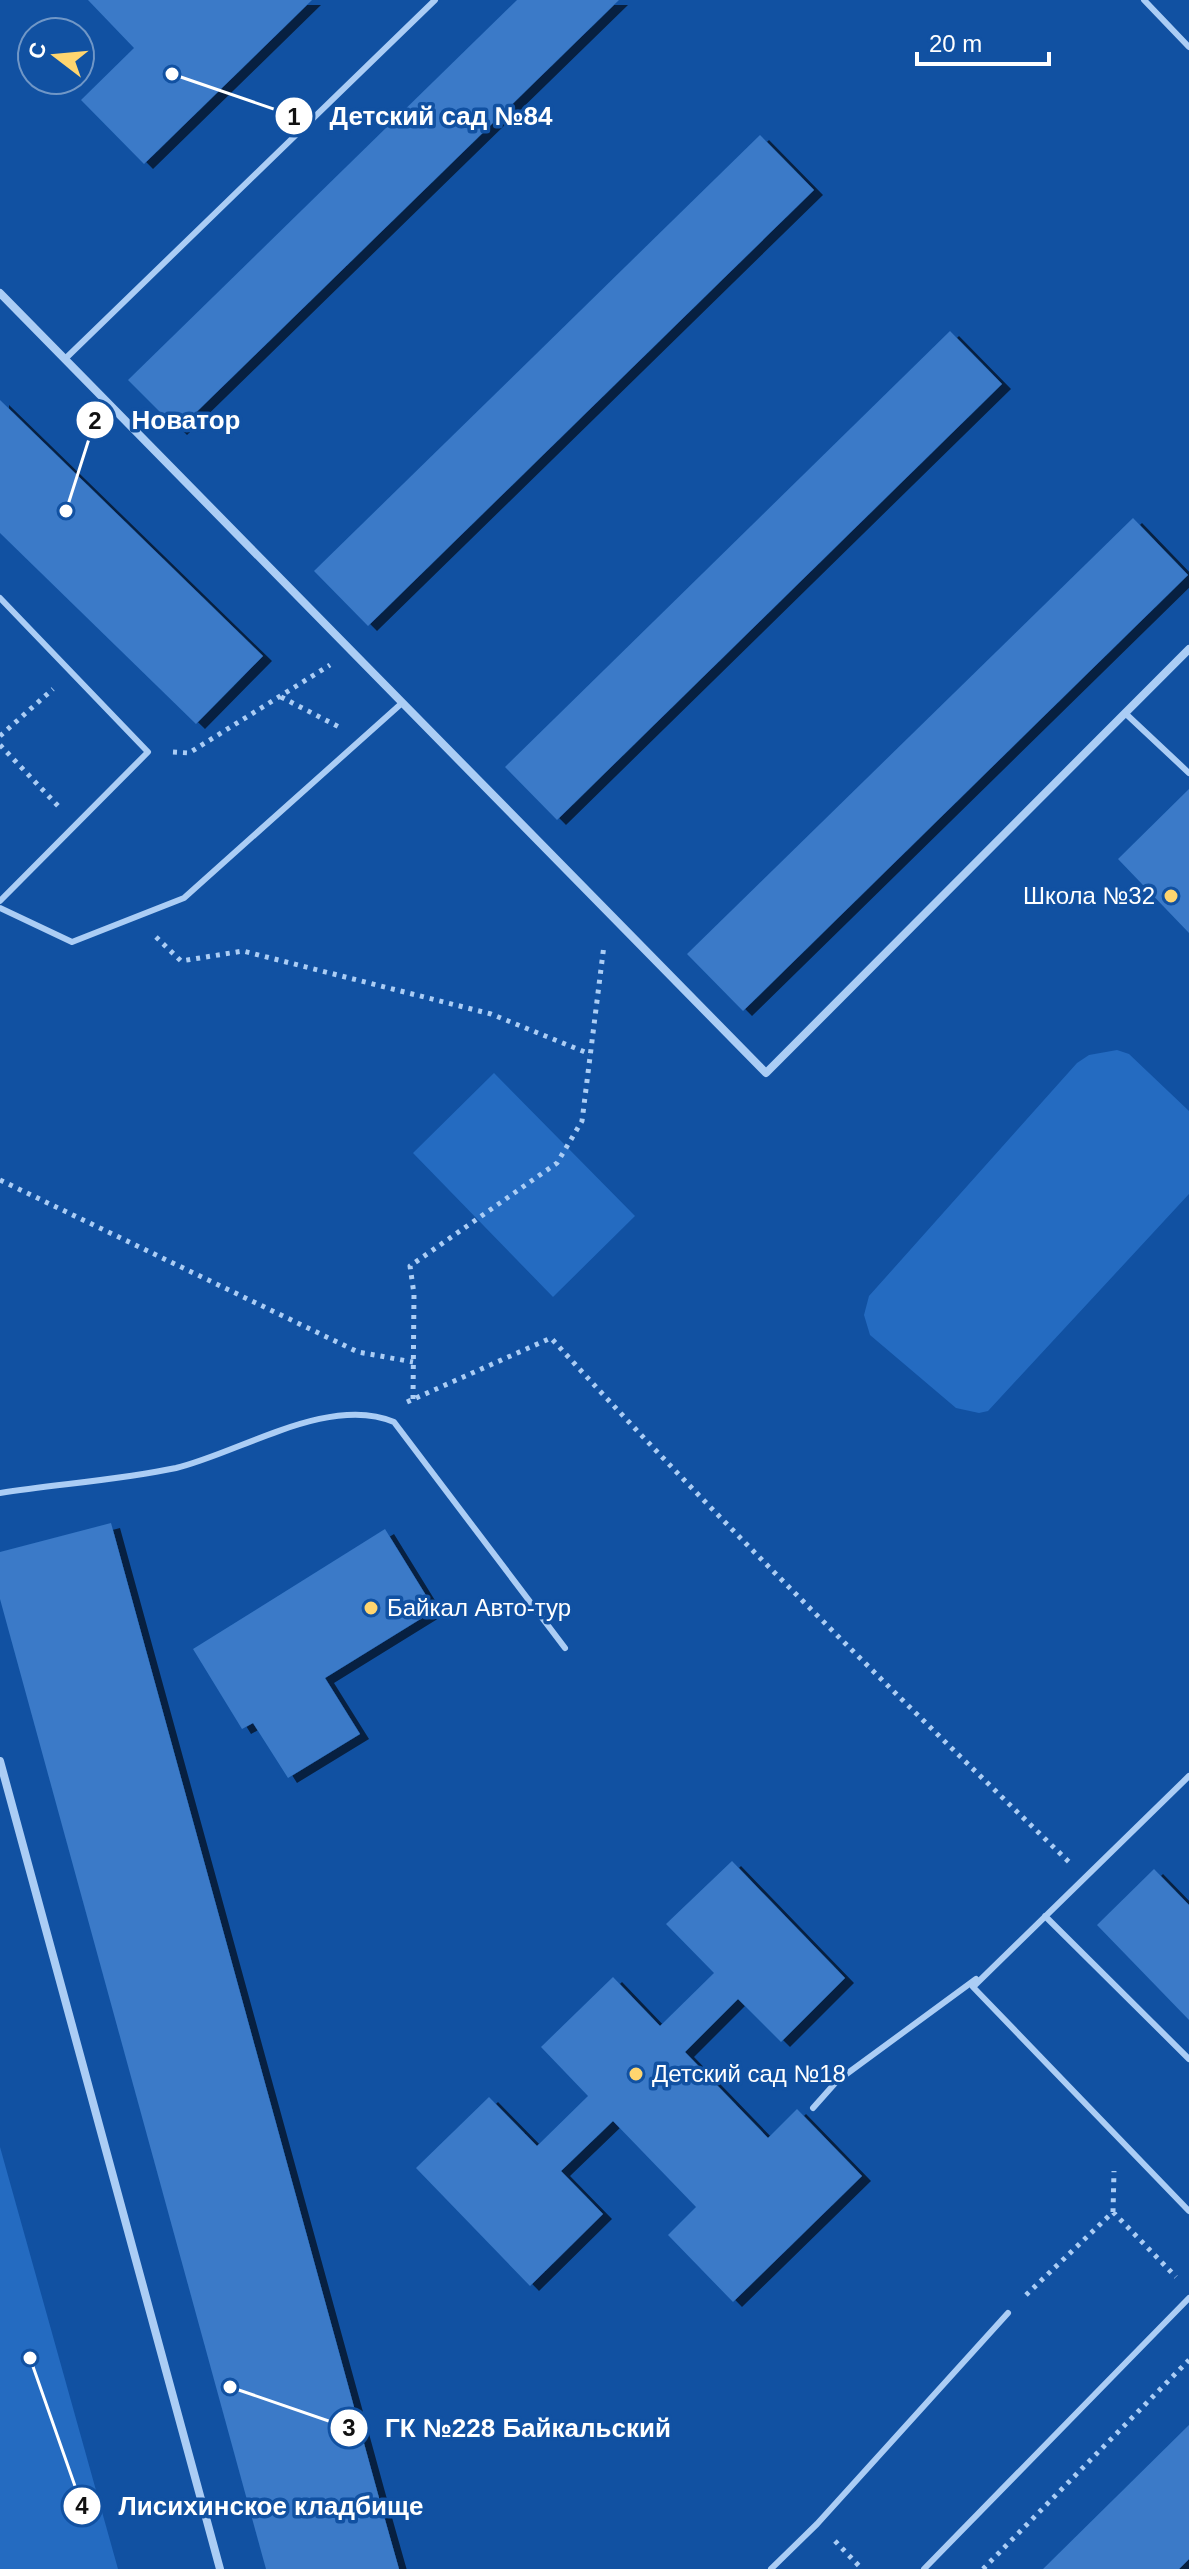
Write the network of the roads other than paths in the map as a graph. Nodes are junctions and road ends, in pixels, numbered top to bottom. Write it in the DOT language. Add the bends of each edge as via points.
graph roads {
  1 [pos="1144,0"];
  2 [pos="433,1"];
  3 [pos="1189,47"];
  4 [pos="0,293"];
  5 [pos="65,359"];
  6 [pos="0,598"];
  7 [pos="1189,649"];
  8 [pos="402,703"];
  9 [pos="1125,713"];
  10 [pos="1189,773"];
  11 [pos="0,901"];
  12 [pos="0,908"];
  13 [pos="0,1493"];
  14 [pos="565,1648"];
  15 [pos="0,1761"];
  16 [pos="1189,1776"];
  17 [pos="1045,1916"];
  18 [pos="995,1965"];
  19 [pos="1189,2059"];
  20 [pos="813,2108"];
  21 [pos="1189,2211"];
  22 [pos="1189,2298"];
  23 [pos="1008,2313"];
  24 [pos="220,2569"];
  25 [pos="771,2569"];
  26 [pos="924,2569"];
  1 -- 3 [label="lane"];
  2 -- 5 [label="lane"];
  4 -- 5 [label="street"];
  5 -- 8 [label="street"];
  6 -- 11 [label="lane" via="148,752"];
  7 -- 9 [label="street"];
  8 -- 9 [label="street" via="766,1073"];
  8 -- 12 [label="lane" via="184,898 72,942"];
  9 -- 10 [label="lane"];
  13 -- 14 [label="lane" via="177,1467 319,1419 377,1415 394,1422"];
  15 -- 24 [label="street"];
  16 -- 17 [label="lane"];
  17 -- 18 [label="lane"];
  17 -- 19 [label="lane"];
  18 -- 20 [label="lane" via="837,2081"];
  18 -- 21 [label="lane" via="973,1987"];
  22 -- 26 [label="lane"];
  23 -- 25 [label="lane"];
}
